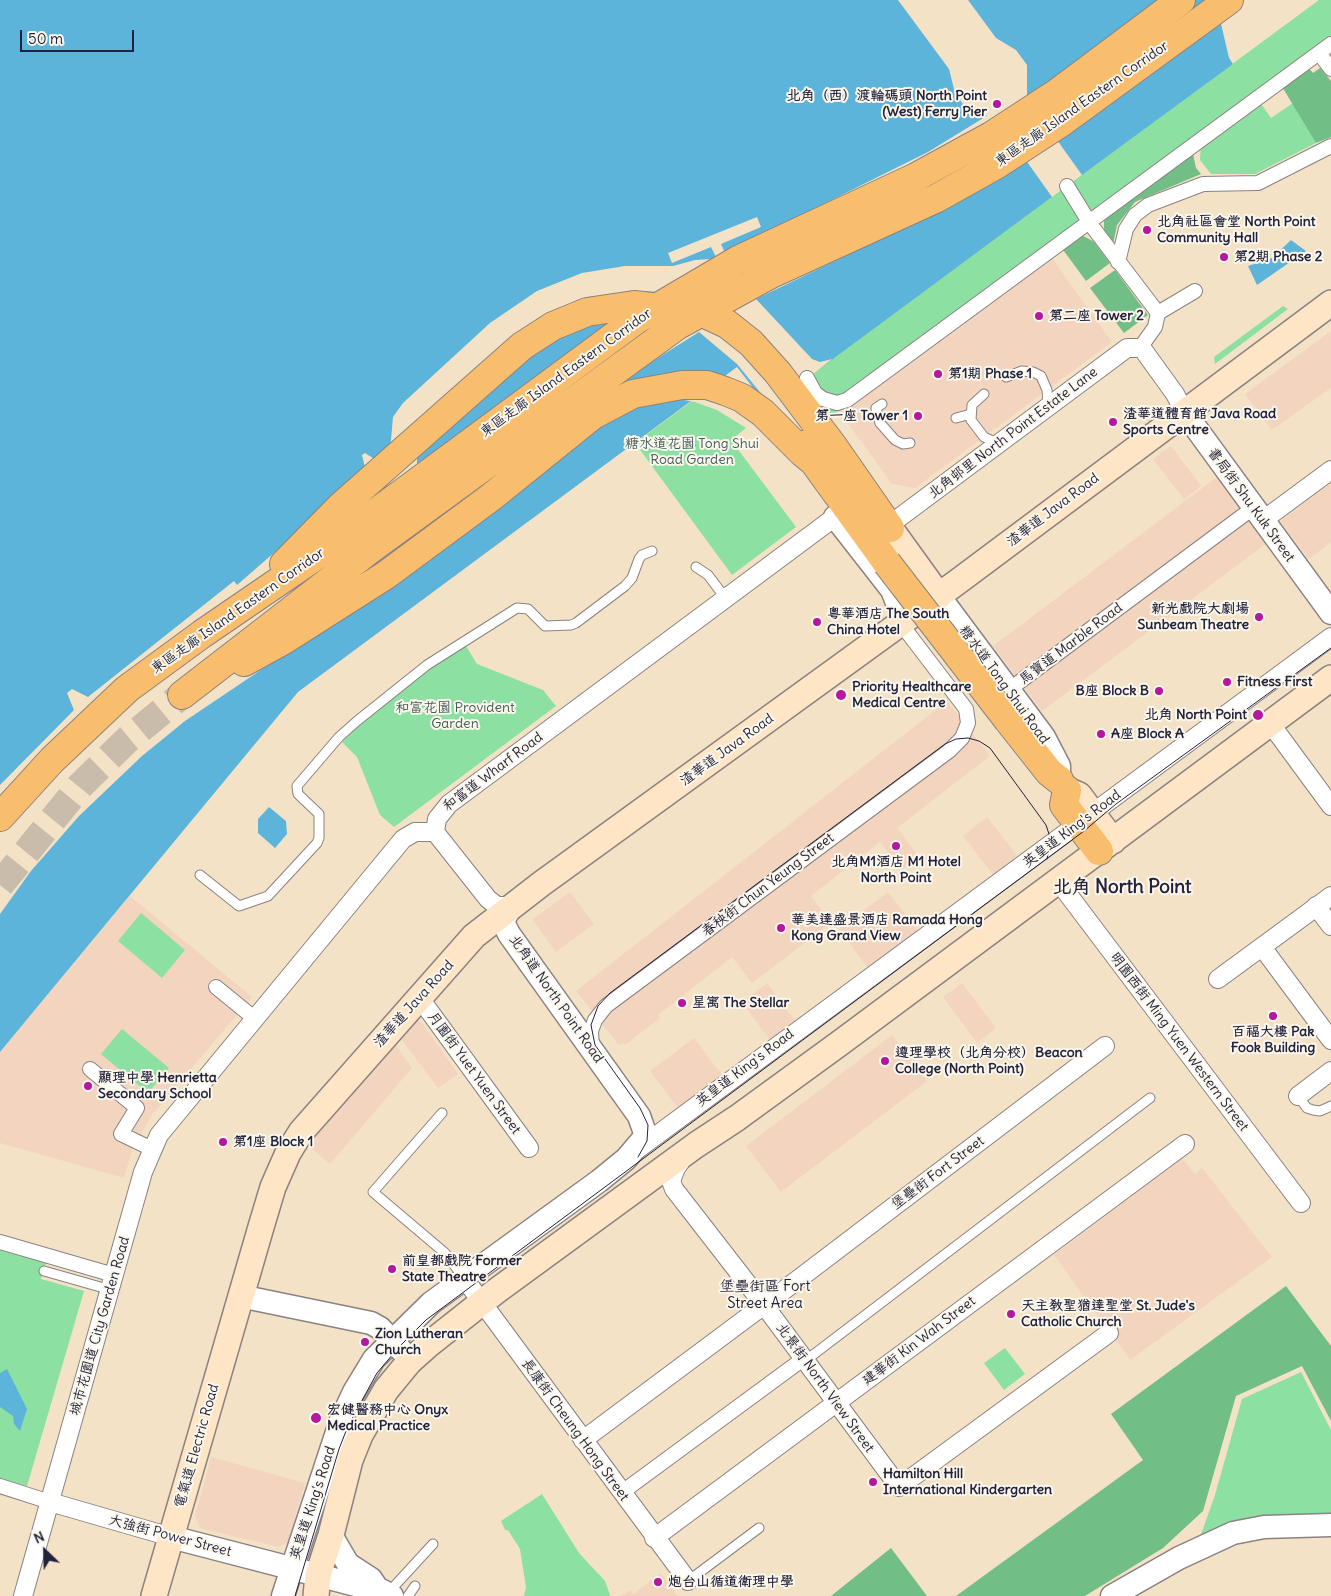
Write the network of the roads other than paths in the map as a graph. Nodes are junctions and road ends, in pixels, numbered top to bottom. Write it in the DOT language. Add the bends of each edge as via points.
graph roads {
  1 [pos="1181,0"];
  2 [pos="1229,0"];
  3 [pos="1331,44"];
  4 [pos="1319,53"];
  5 [pos="1331,69"];
  6 [pos="1331,146"];
  7 [pos="1067,186"];
  8 [pos="1089,222"];
  9 [pos="1118,262"];
  10 [pos="1195,291"];
  11 [pos="1331,304"];
  12 [pos="676,309"];
  13 [pos="1158,313"];
  14 [pos="1140,348"];
  15 [pos="1006,377"];
  16 [pos="807,378"];
  17 [pos="984,394"];
  18 [pos="882,404"];
  19 [pos="1048,407"];
  20 [pos="1185,413"];
  21 [pos="971,414"];
  22 [pos="956,418"];
  23 [pos="910,443"];
  24 [pos="999,444"];
  25 [pos="806,467"];
  26 [pos="1331,470"];
  27 [pos="1258,515"];
  28 [pos="835,517"];
  29 [pos="890,528"];
  30 [pos="652,551"];
  31 [pos="696,567"];
  32 [pos="939,596"];
  33 [pos="726,599"];
  34 [pos="250,600"];
  35 [pos="1331,613"];
  36 [pos="901,624"];
  37 [pos="1331,636"];
  38 [pos="1331,678"];
  39 [pos="1010,689"];
  40 [pos="1270,724"];
  41 [pos="1063,785"];
  42 [pos="1331,806"];
  43 [pos="0,817"];
  44 [pos="1086,818"];
  45 [pos="435,832"];
  46 [pos="1106,846"];
  47 [pos="200,875"];
  48 [pos="1058,881"];
  49 [pos="1331,896"];
  50 [pos="512,906"];
  51 [pos="1316,906"];
  52 [pos="1331,926"];
  53 [pos="1262,947"];
  54 [pos="1218,979"];
  55 [pos="216,987"];
  56 [pos="419,997"];
  57 [pos="254,1018"];
  58 [pos="1331,1040"];
  59 [pos="1105,1046"];
  60 [pos="592,1051"];
  61 [pos="90,1069"];
  62 [pos="1331,1071"];
  63 [pos="1298,1096"];
  64 [pos="1150,1098"];
  65 [pos="1331,1106"];
  66 [pos="442,1113"];
  67 [pos="1185,1144"];
  68 [pos="696,1145"];
  69 [pos="529,1148"];
  70 [pos="152,1149"];
  71 [pos="626,1159"];
  72 [pos="1301,1203"];
  73 [pos="0,1242"];
  74 [pos="44,1271"];
  75 [pos="464,1278"];
  76 [pos="112,1282"];
  77 [pos="788,1288"];
  78 [pos="240,1296"];
  79 [pos="482,1302"];
  80 [pos="767,1303"];
  81 [pos="1103,1335"];
  82 [pos="391,1340"];
  83 [pos="804,1360"];
  84 [pos="409,1362"];
  85 [pos="836,1403"];
  86 [pos="583,1440"];
  87 [pos="0,1486"];
  88 [pos="621,1493"];
  89 [pos="50,1502"];
  90 [pos="1331,1525"];
  91 [pos="759,1528"];
  92 [pos="331,1535"];
  93 [pos="171,1537"];
  94 [pos="654,1538"];
  95 [pos="433,1544"];
  96 [pos="292,1568"];
  97 [pos="688,1581"];
  98 [pos="317,1585"];
  99 [pos="416,1586"];
  100 [pos="391,1593"];
  101 [pos="23,1596"];
  102 [pos="154,1596"];
  103 [pos="283,1596"];
  104 [pos="1112,1596"];
  1 -- 34 [label="highway, 東區走廊 Island Eastern Corridor" via="1057,93 991,136 916,177 738,260 662,303 332,545"];
  2 -- 25 [label="highway, 東區走廊 Island Eastern Corridor" via="1062,122 996,165 937,198 798,260 732,294 657,339 379,543 182,695 284,640 386,575 454,526 605,407 633,394 672,387 706,395 736,411"];
  3 -- 4 [label="street"];
  4 -- 5 [label="street"];
  4 -- 8 [label="street"];
  6 -- 9 [label="street" via="1258,183 1203,184 1148,205 1135,215 1126,229"];
  7 -- 8 [label="street"];
  8 -- 9 [label="street"];
  8 -- 16 [label="street" via="847,400 837,403 823,399"];
  9 -- 13 [label="street"];
  10 -- 13 [label="street"];
  11 -- 20 [label="main road, 渣華道 Java Road"];
  12 -- 25 [label="highway" via="718,337 765,386 810,449"];
  12 -- 29 [label="highway" via="703,312 742,335 778,372"];
  12 -- 34 [label="highway" via="642,305 602,308 567,320 533,338 340,507"];
  13 -- 14 [label="street" via="1155,327"];
  14 -- 19 [label="street, 北角邨里 North Point Estate Lane" via="1127,348"];
  14 -- 20 [label="street, 書局街 Shu Kuk Street" via="1175,394"];
  15 -- 19 [label="lane" via="1022,371 1041,376 1047,390"];
  17 -- 21 [label="lane" via="976,400"];
  18 -- 23 [label="lane" via="876,408 880,423 894,440"];
  19 -- 24 [label="street, 北角邨里 North Point Estate Lane"];
  20 -- 27 [label="street, 書局街 Shu Kuk Street"];
  20 -- 32 [label="main road, 渣華道 Java Road"];
  21 -- 22 [label="lane"];
  21 -- 24 [label="lane" via="971,420 984,437"];
  24 -- 29 [label="street, 北角邨里 North Point Estate Lane" via="892,523"];
  25 -- 28 [label="highway"];
  25 -- 41 [label="highway, bridge" via="880,554 1048,772"];
  26 -- 27 [label="street, 馬寶道 Marble Road"];
  27 -- 35 [label="street, 書局街 Shu Kuk Street"];
  27 -- 39 [label="street, 馬寶道 Marble Road"];
  28 -- 33 [label="street, 和富道 Wharf Road"];
  28 -- 36 [label="street" via="892,590"];
  29 -- 32 [label="main road, 糖水道 Tong Shui Road"];
  30 -- 47 [label="lane" via="642,555 625,586 576,623 545,626 528,608 517,608 427,665 339,737 298,786 298,794 320,814 317,843 268,896 239,906"];
  31 -- 33 [label="lane" via="708,575"];
  32 -- 36 [label="main road, 渣華道 Java Road"];
  32 -- 39 [label="street, 糖水道 Tong Shui Road"];
  33 -- 45 [label="street, 和富道 Wharf Road" via="449,804 437,819"];
  34 -- 43 [label="highway, 東區走廊 Island Eastern Corridor" via="177,652 101,713"];
  36 -- 50 [label="main road, 渣華道 Java Road"];
  36 -- 60 [label="street, 春秧街 Chun Yeung Street" via="966,709 968,723 962,738 949,751 606,1006 590,1031"];
  37 -- 44 [label="street, 英皇道 King's Road"];
  38 -- 40 [label="main road, 英皇道 King's Road"];
  39 -- 41 [label="street, 糖水道 Tong Shui Road" via="1044,737 1059,766"];
  40 -- 42 [label="street"];
  40 -- 46 [label="main road, 英皇道 King's Road"];
  41 -- 44 [label="highway" via="1064,805"];
  44 -- 46 [label="highway"];
  44 -- 71 [label="street, 英皇道 King's Road" via="817,1014"];
  45 -- 50 [label="street" via="488,899 498,906"];
  45 -- 57 [label="street" via="415,832 403,839"];
  46 -- 48 [label="main road, 英皇道 King's Road"];
  48 -- 68 [label="main road, 英皇道 King's Road"];
  48 -- 72 [label="street, 明園西街 Ming Yuen Western Street"];
  49 -- 51 [label="street"];
  50 -- 56 [label="main road, 渣華道 Java Road" via="474,936"];
  50 -- 60 [label="street, 北角道 North Point Road" via="504,924"];
  51 -- 52 [label="street"];
  51 -- 53 [label="street"];
  53 -- 54 [label="street"];
  53 -- 58 [label="street"];
  55 -- 57 [label="street"];
  56 -- 69 [label="street, 月園街 Yuet Yuen Street"];
  56 -- 78 [label="main road, 渣華道 Java Road" via="301,1132 273,1187"];
  57 -- 70 [label="street, 城市花園道 City Garden Road" via="166,1123"];
  59 -- 80 [label="street, 堡壘街 Fort Street"];
  60 -- 71 [label="street, 北角道 North Point Road" via="643,1124 643,1139"];
  61 -- 70 [label="street" via="137,1108 121,1134"];
  62 -- 63 [label="street"];
  63 -- 65 [label="lane" via="1307,1108 1320,1111"];
  64 -- 83 [label="lane"];
  66 -- 75 [label="lane" via="373,1192 445,1253"];
  67 -- 85 [label="street, 建華街 Kin Wah Street"];
  68 -- 79 [label="main road, 英皇道 King's Road"];
  68 -- 80 [label="street, 北景街 North View Street" via="676,1168 672,1185"];
  70 -- 76 [label="street, 城市花園道 City Garden Road"];
  71 -- 75 [label="street, 英皇道 King's Road"];
  73 -- 76 [label="street"];
  74 -- 76 [label="lane"];
  75 -- 79 [label="street, 長康街 Cheung Hong Street"];
  75 -- 82 [label="street, 英皇道 King's Road"];
  76 -- 89 [label="street, 城市花園道 City Garden Road"];
  77 -- 80 [label="street, 堡壘街 Fort Street"];
  78 -- 82 [label="street" via="370,1323"];
  78 -- 93 [label="main road, 電氣道 Electric Road"];
  79 -- 84 [label="main road, 英皇道 King's Road"];
  79 -- 86 [label="street, 長康街 Cheung Hong Street"];
  80 -- 83 [label="street, 北景街 North View Street"];
  80 -- 86 [label="street, 堡壘街 Fort Street"];
  81 -- 85 [label="street, 北景街 North View Street" via="1018,1403 1011,1404 899,1488"];
  82 -- 84 [label="street"];
  82 -- 96 [label="street, 英皇道 King's Road" via="367,1369 340,1420"];
  83 -- 85 [label="street, 北景街 North View Street"];
  83 -- 88 [label="street"];
  84 -- 92 [label="main road, 英皇道 King's Road" via="386,1390 360,1435 350,1460"];
  85 -- 94 [label="street, 建華街 Kin Wah Street"];
  86 -- 88 [label="street, 長康街 Cheung Hong Street"];
  87 -- 89 [label="street"];
  88 -- 94 [label="street, 長康街 Cheung Hong Street"];
  89 -- 93 [label="street, 大強街 Power Street"];
  89 -- 101 [label="street, 城市花園道 City Garden Road"];
  90 -- 104 [label="street" via="1233,1533 1179,1558"];
  91 -- 97 [label="lane"];
  92 -- 98 [label="main road, 英皇道 King's Road"];
  92 -- 100 [label="street" via="348,1564"];
  93 -- 96 [label="street, 大強街 Power Street"];
  93 -- 102 [label="main road, 電氣道 Electric Road"];
  94 -- 97 [label="street, 長康街 Cheung Hong Street"];
  95 -- 100 [label="lane"];
  96 -- 98 [label="street, 大強街 Power Street"];
  96 -- 103 [label="street, 英皇道 King's Road"];
  98 -- 100 [label="street, 大強街 Power Street" via="356,1585"];
  99 -- 100 [label="lane"];
}
